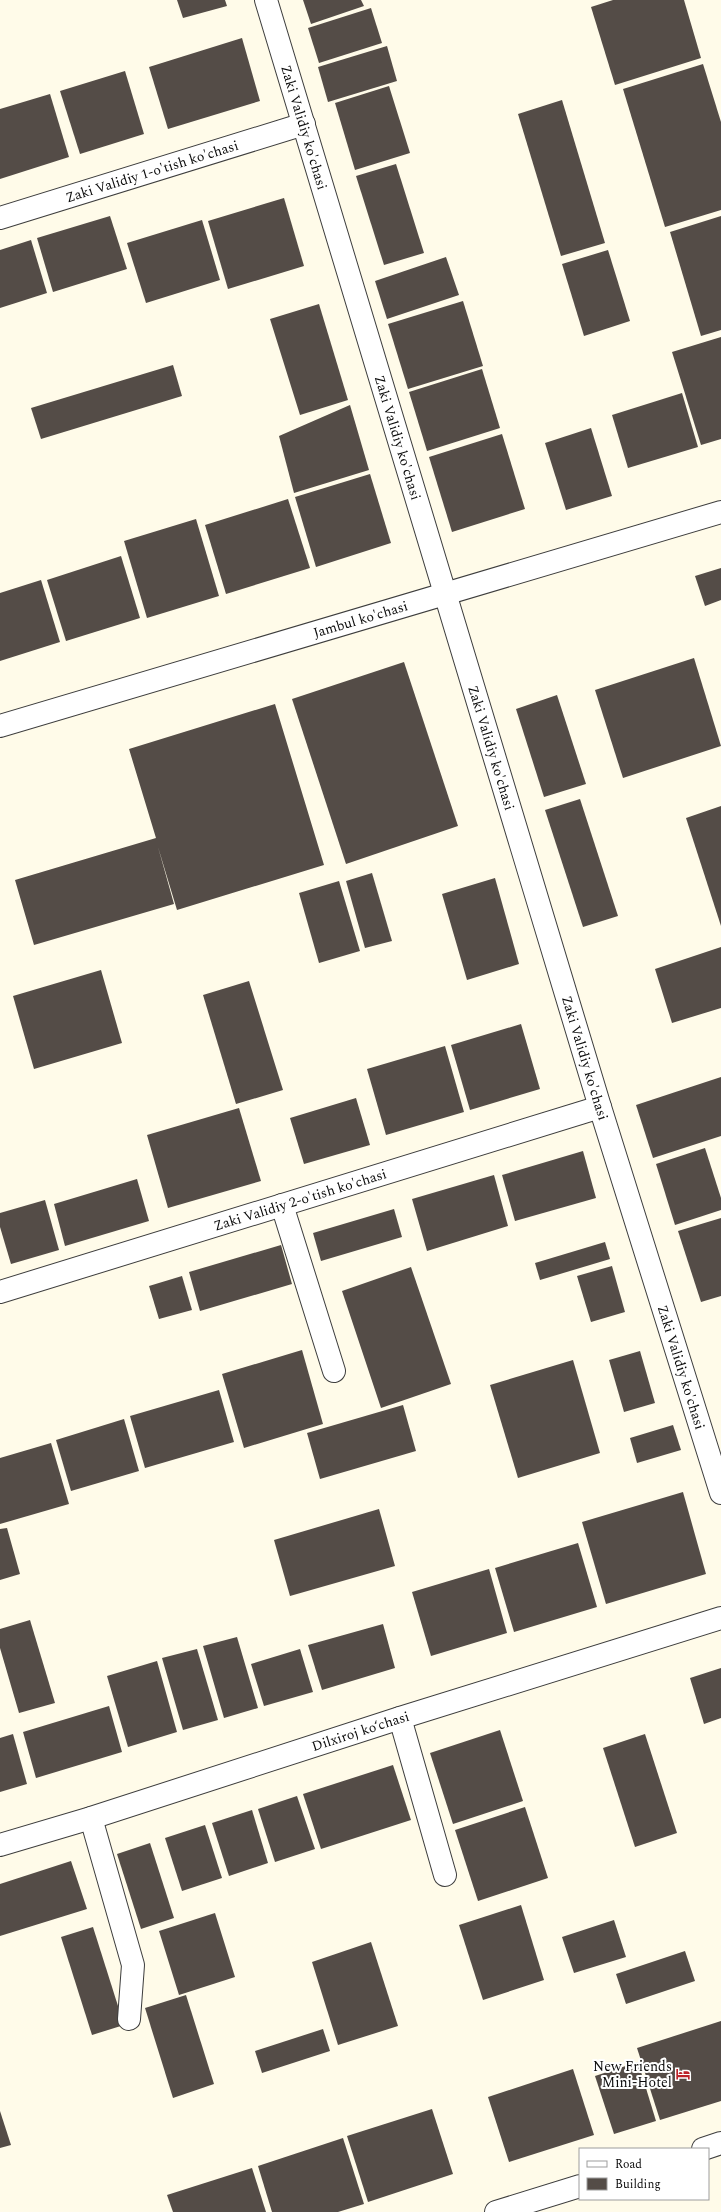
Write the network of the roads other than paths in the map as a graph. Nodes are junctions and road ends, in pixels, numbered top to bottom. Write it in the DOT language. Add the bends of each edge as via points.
graph roads {
  1 [pos="266,0"];
  2 [pos="304,124"];
  3 [pos="0,218"];
  4 [pos="721,512"];
  5 [pos="445,596"];
  6 [pos="0,726"];
  7 [pos="600,1107"];
  8 [pos="282,1205"];
  9 [pos="0,1292"];
  10 [pos="334,1371"];
  11 [pos="721,1493"];
  12 [pos="721,1618"];
  13 [pos="400,1718"];
  14 [pos="91,1818"];
  15 [pos="0,1844"];
  16 [pos="445,1875"];
  17 [pos="129,2019"];
  18 [pos="721,2143"];
  19 [pos="706,2148"];
  20 [pos="579,2186"];
  21 [pos="496,2212"];
  1 -- 2 [label="street, Zaki Validiy ko'chasi"];
  2 -- 3 [label="street, Zaki Validiy 1-o'tish ko'chasi"];
  2 -- 5 [label="street, Zaki Validiy ko'chasi"];
  4 -- 5 [label="street, Jambul ko'chasi"];
  5 -- 6 [label="street, Jambul ko'chasi"];
  5 -- 7 [label="street, Zaki Validiy ko'chasi"];
  7 -- 8 [label="street, Zaki Validiy 2-o'tish ko'chasi"];
  7 -- 11 [label="street, Zaki Validiy ko'chasi"];
  8 -- 9 [label="street, Zaki Validiy 2-o'tish ko'chasi"];
  8 -- 10 [label="street"];
  12 -- 13 [label="street, Dilxiroj ko‘chasi"];
  13 -- 14 [label="street, Dilxiroj ko‘chasi"];
  13 -- 16 [label="street"];
  14 -- 15 [label="street, Dilxiroj ko‘chasi"];
  14 -- 17 [label="street" via="133,1965"];
  18 -- 19 [label="street"];
  20 -- 21 [label="street"];
}
